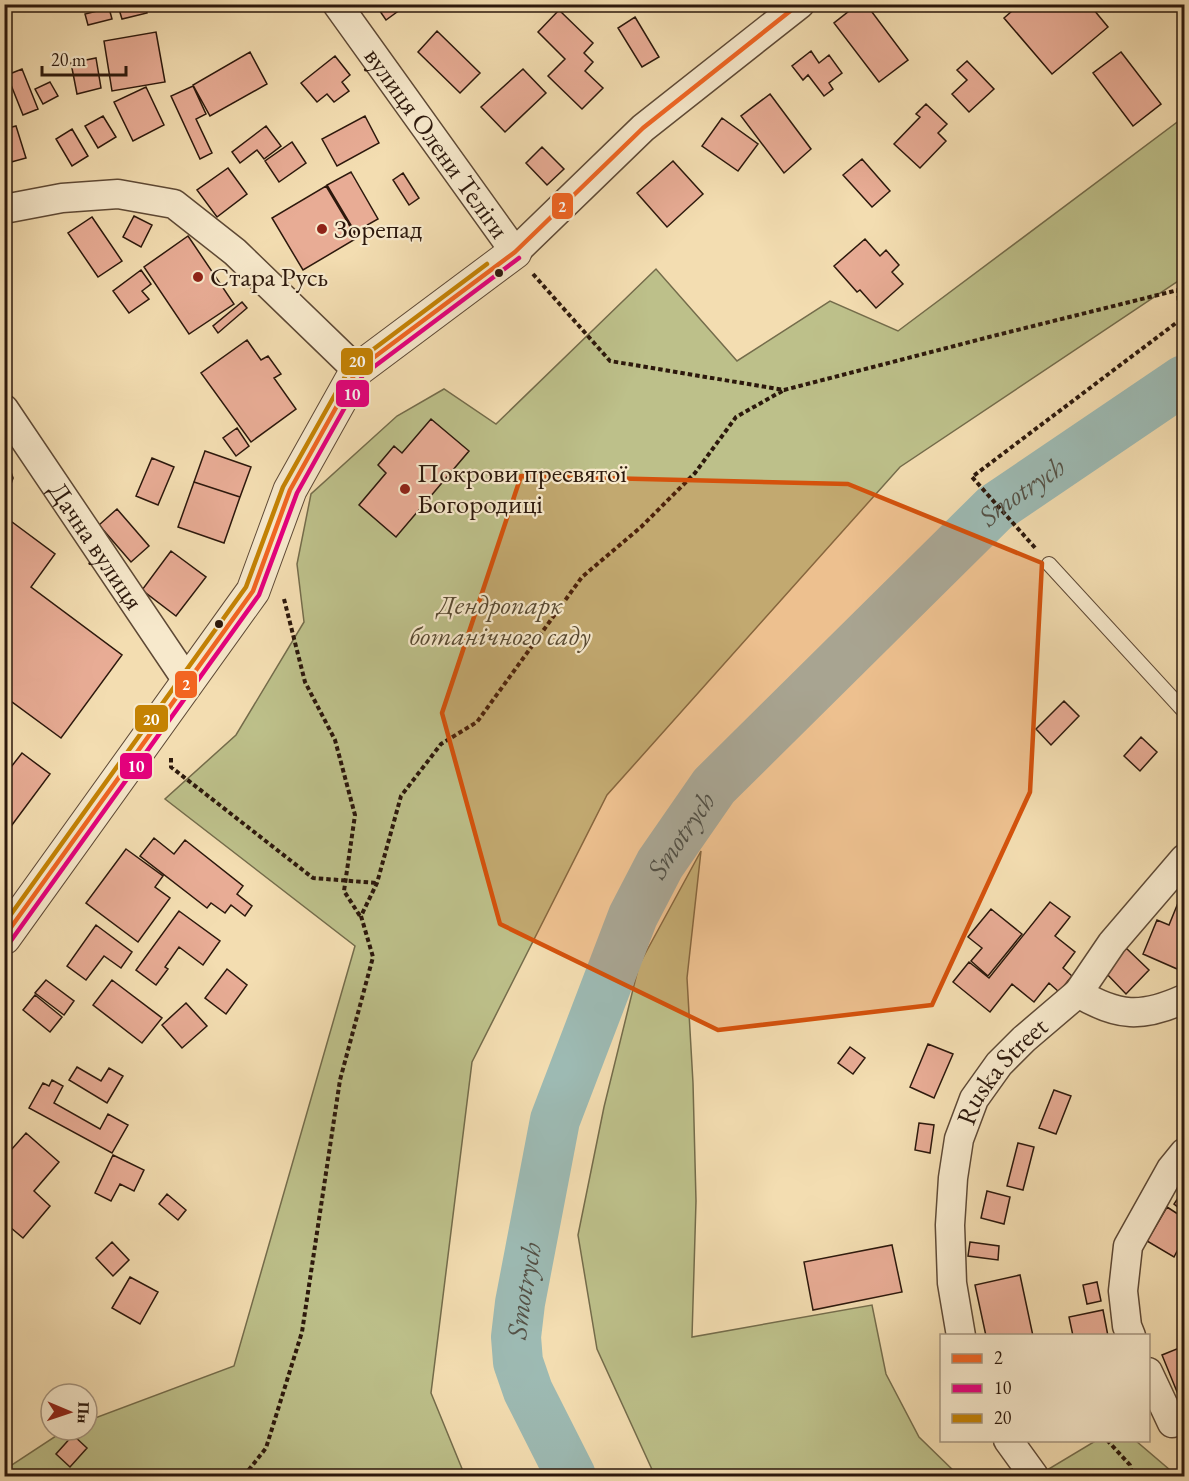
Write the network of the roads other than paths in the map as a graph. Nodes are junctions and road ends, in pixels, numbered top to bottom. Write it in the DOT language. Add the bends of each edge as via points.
graph roads {
  1 [pos="337,4"];
  2 [pos="800,4"];
  3 [pos="4,209"];
  4 [pos="515,252"];
  5 [pos="357,370"];
  6 [pos="4,409"];
  7 [pos="1049,564"];
  8 [pos="188,682"];
  9 [pos="1185,711"];
  10 [pos="1185,859"];
  11 [pos="4,938"];
  12 [pos="1078,993"];
  13 [pos="1185,999"];
  14 [pos="1185,1153"];
  15 [pos="961,1334"];
  16 [pos="1131,1334"];
  17 [pos="1150,1374"];
  18 [pos="1172,1423"];
  19 [pos="1009,1442"];
  20 [pos="1034,1476"];
  1 -- 4 [label="street, вулиця Олени Теліги"];
  2 -- 4 [label="street" via="643,128"];
  3 -- 5 [label="street" via="62,198 118,194 174,204 235,252"];
  4 -- 5 [label="street"];
  5 -- 8 [label="street" via="290,490 253,591"];
  6 -- 8 [label="street, Дачна вулиця"];
  7 -- 9 [label="lane"];
  8 -- 11 [label="street"];
  10 -- 12 [label="street, Ruska Street" via="1112,943"];
  12 -- 13 [label="street" via="1099,1005 1136,1013 1162,1009"];
  12 -- 15 [label="street, Ruska Street" via="999,1064 974,1099 959,1139 950,1225 952,1283"];
  14 -- 16 [label="street" via="1171,1169 1128,1246 1123,1291"];
  17 -- 18 [label="street"];
  19 -- 20 [label="street"];
}
